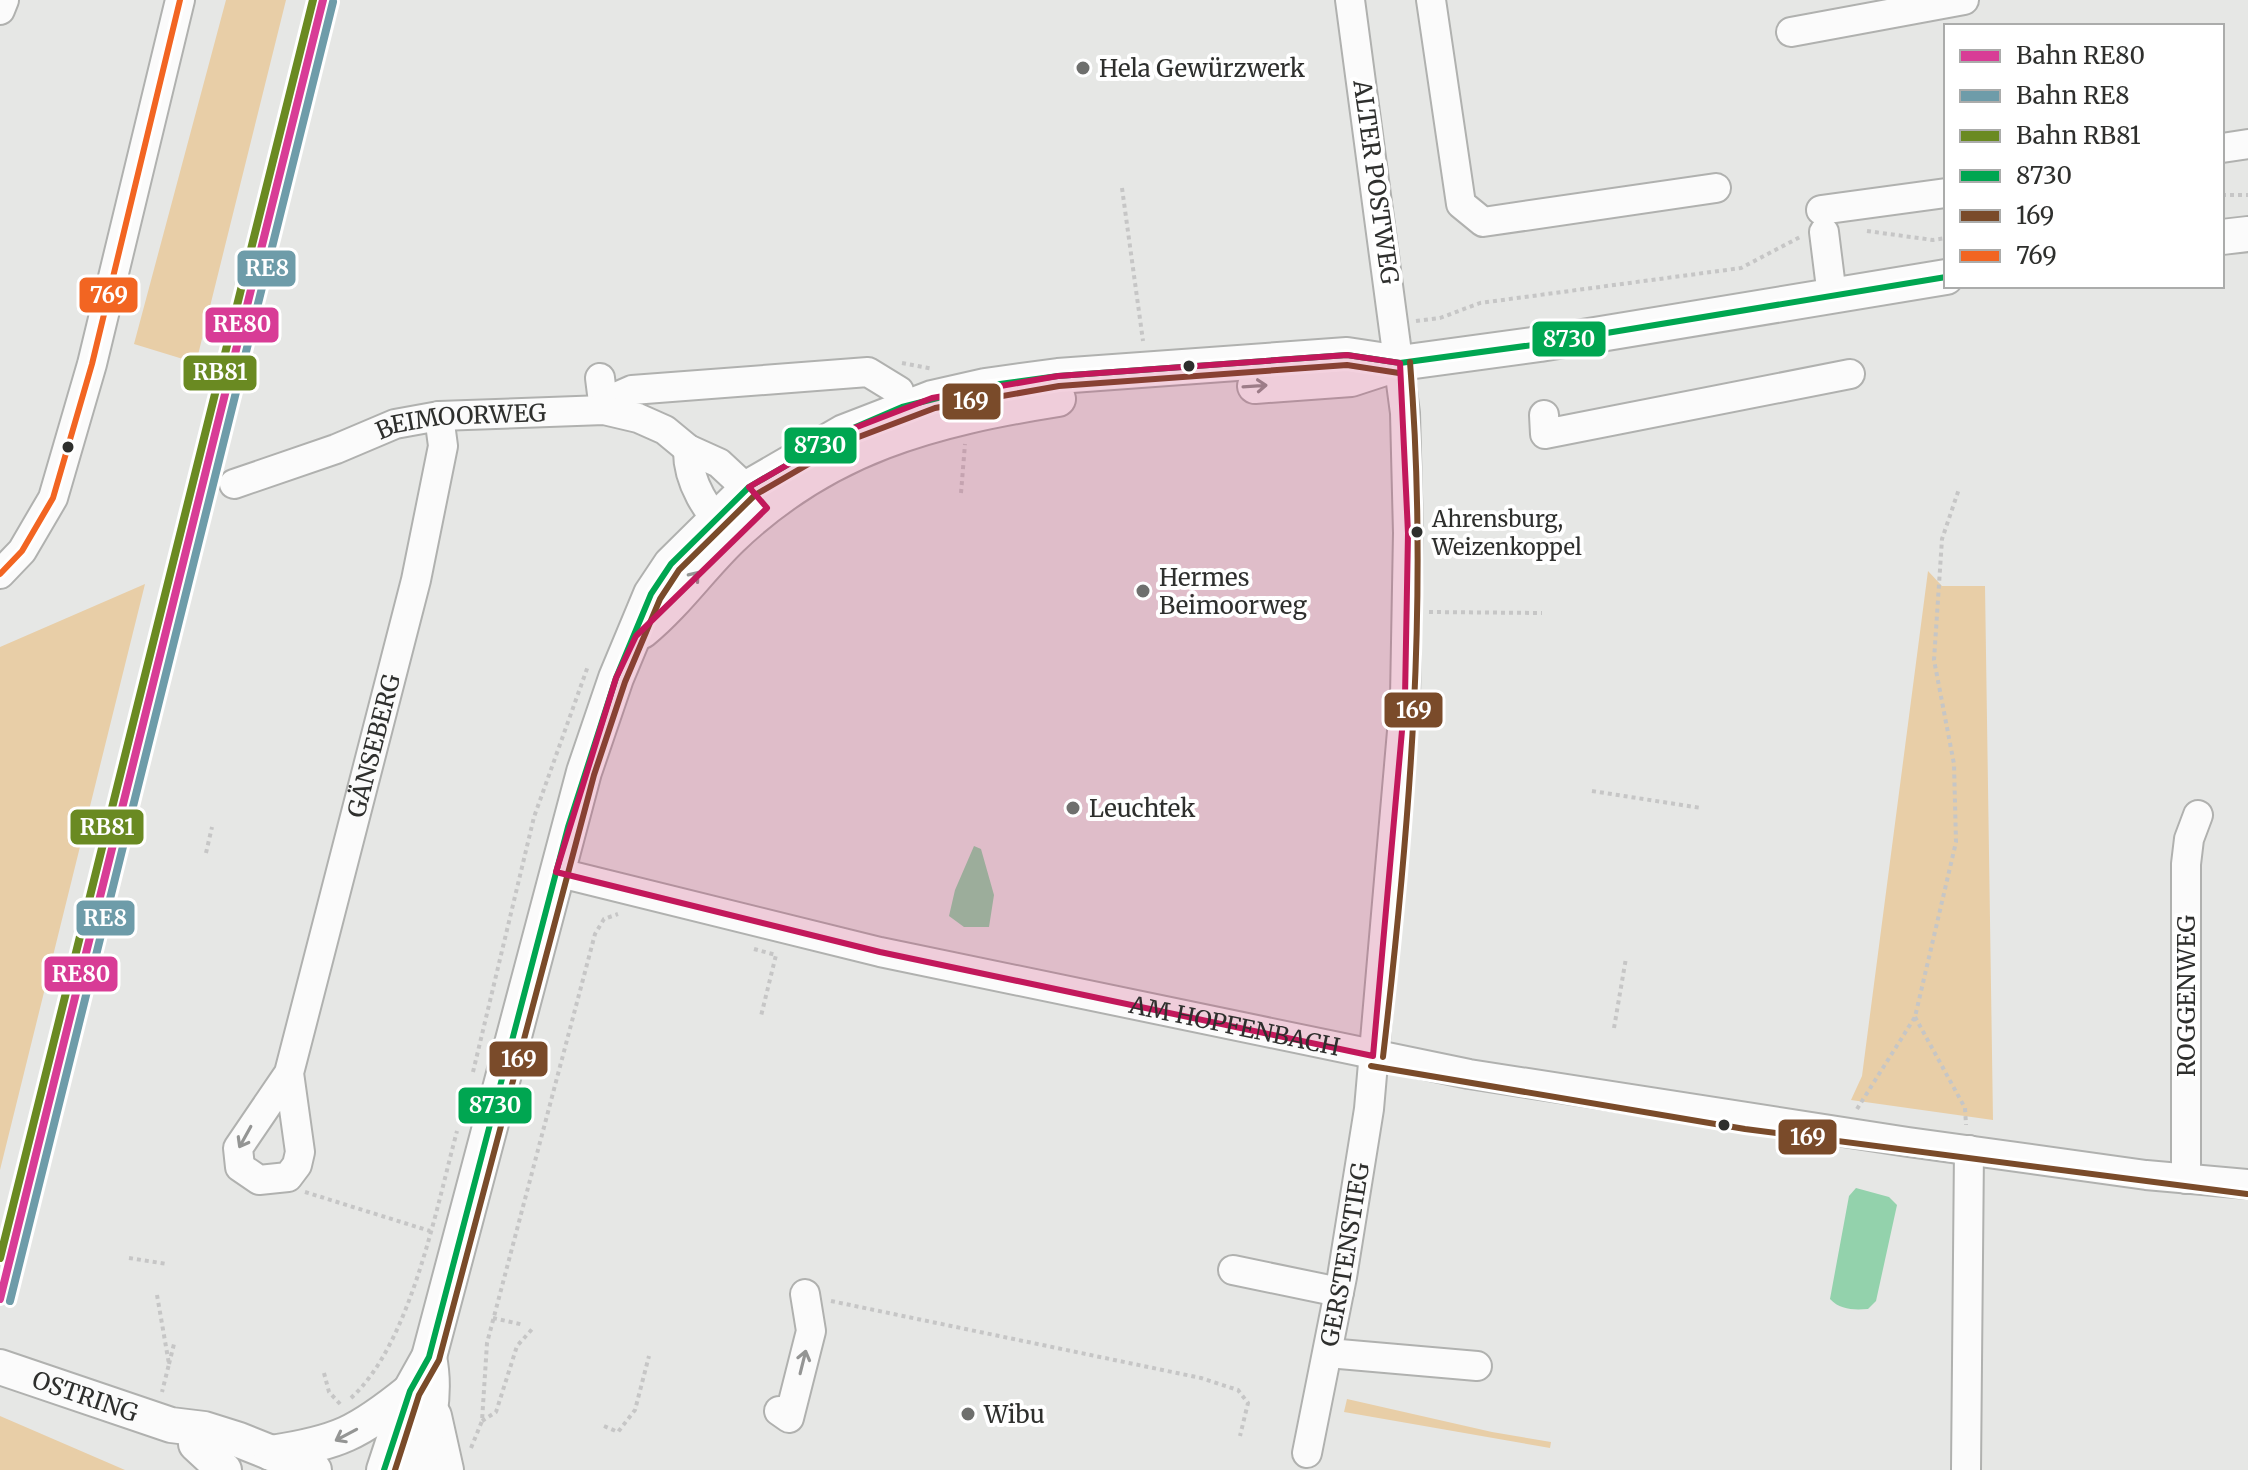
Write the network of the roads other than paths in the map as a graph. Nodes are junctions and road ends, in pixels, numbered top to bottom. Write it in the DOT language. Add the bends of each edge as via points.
graph roads {
  1 [pos="4,0"];
  2 [pos="180,0"];
  3 [pos="1350,0"];
  4 [pos="1431,0"];
  5 [pos="1964,0"];
  6 [pos="0,10"];
  7 [pos="1791,32"];
  8 [pos="2248,144"];
  9 [pos="2224,148"];
  10 [pos="1716,188"];
  11 [pos="1944,193"];
  12 [pos="2248,234"];
  13 [pos="2224,237"];
  14 [pos="1944,277"];
  15 [pos="1832,296"];
  16 [pos="1400,363"];
  17 [pos="1850,374"];
  18 [pos="600,378"];
  19 [pos="604,410"];
  20 [pos="1544,415"];
  21 [pos="439,416"];
  22 [pos="906,418"];
  23 [pos="688,449"];
  24 [pos="234,484"];
  25 [pos="758,497"];
  26 [pos="723,528"];
  27 [pos="0,574"];
  28 [pos="1408,612"];
  29 [pos="2198,815"];
  30 [pos="556,872"];
  31 [pos="1373,1056"];
  32 [pos="289,1073"];
  33 [pos="1969,1150"];
  34 [pos="2186,1179"];
  35 [pos="2248,1184"];
  36 [pos="1233,1270"];
  37 [pos="1339,1292"];
  38 [pos="805,1294"];
  39 [pos="1328,1353"];
  40 [pos="1477,1366"];
  41 [pos="0,1367"];
  42 [pos="421,1395"];
  43 [pos="779,1411"];
  44 [pos="181,1422"];
  45 [pos="1307,1453"];
  46 [pos="262,1462"];
  47 [pos="455,1464"];
  48 [pos="224,1470"];
  49 [pos="314,1470"];
  50 [pos="384,1470"];
  51 [pos="416,1470"];
  52 [pos="1966,1470"];
  1 -- 6 [label="street"];
  2 -- 27 [label="street" via="92,364 53,498 22,551"];
  3 -- 16 [label="street, ALTER POSTWEG"];
  4 -- 10 [label="street" via="1461,204 1483,222"];
  5 -- 7 [label="street"];
  8 -- 9 [label="street"];
  11 -- 15 [label="street" via="1822,221"];
  12 -- 13 [label="main road"];
  14 -- 15 [label="main road"];
  15 -- 16 [label="main road"];
  16 -- 22 [label="main road" via="1347,355 1058,376 985,386"];
  16 -- 28 [label="street, ALTER POSTWEG"];
  17 -- 20 [label="street" via="1545,434"];
  18 -- 19 [label="street"];
  19 -- 21 [label="street, BEIMOORWEG"];
  19 -- 22 [label="street" via="632,390 868,372 899,391"];
  19 -- 23 [label="street, BEIMOORWEG" via="650,422"];
  21 -- 24 [label="street, BEIMOORWEG" via="395,424"];
  21 -- 32 [label="street, GÄNSEBERG" via="443,446 416,580"];
  22 -- 25 [label="main road" via="803,453"];
  23 -- 25 [label="street, BEIMOORWEG" via="719,463"];
  23 -- 26 [label="street" via="691,477"];
  25 -- 26 [label="main road"];
  26 -- 30 [label="main road" via="671,564 651,594 616,678"];
  28 -- 31 [label="street, GERSTENSTIEG" via="1394,841"];
  29 -- 34 [label="street, ROGGENWEG" via="2186,864"];
  30 -- 31 [label="street, AM HOPFENBACH" via="880,952"];
  30 -- 42 [label="main road"];
  31 -- 33 [label="street, AM HOPFENBACH"];
  31 -- 37 [label="street, GERSTENSTIEG"];
  32 -- 32 [label="street, GÄNSEBERG, one-way" via="238,1148 240,1167 249,1176 273,1181 288,1177 297,1165 300,1152"];
  33 -- 34 [label="street, AM HOPFENBACH"];
  33 -- 52 [label="street"];
  34 -- 35 [label="street, AM HOPFENBACH"];
  36 -- 37 [label="street"];
  37 -- 39 [label="street, GERSTENSTIEG"];
  43 -- 38 [label="street, one-way" via="789,1418 811,1331"];
  39 -- 40 [label="street"];
  39 -- 45 [label="street, GERSTENSTIEG"];
  41 -- 44 [label="main road, OSTRING"];
  42 -- 46 [label="main road, one-way" via="345,1420 318,1445"];
  42 -- 47 [label="main road" via="436,1439"];
  42 -- 50 [label="main road"];
  42 -- 51 [label="main road"];
  44 -- 46 [label="main road, OSTRING"];
  44 -- 48 [label="main road"];
  46 -- 49 [label="main road, OSTRING"];
}
